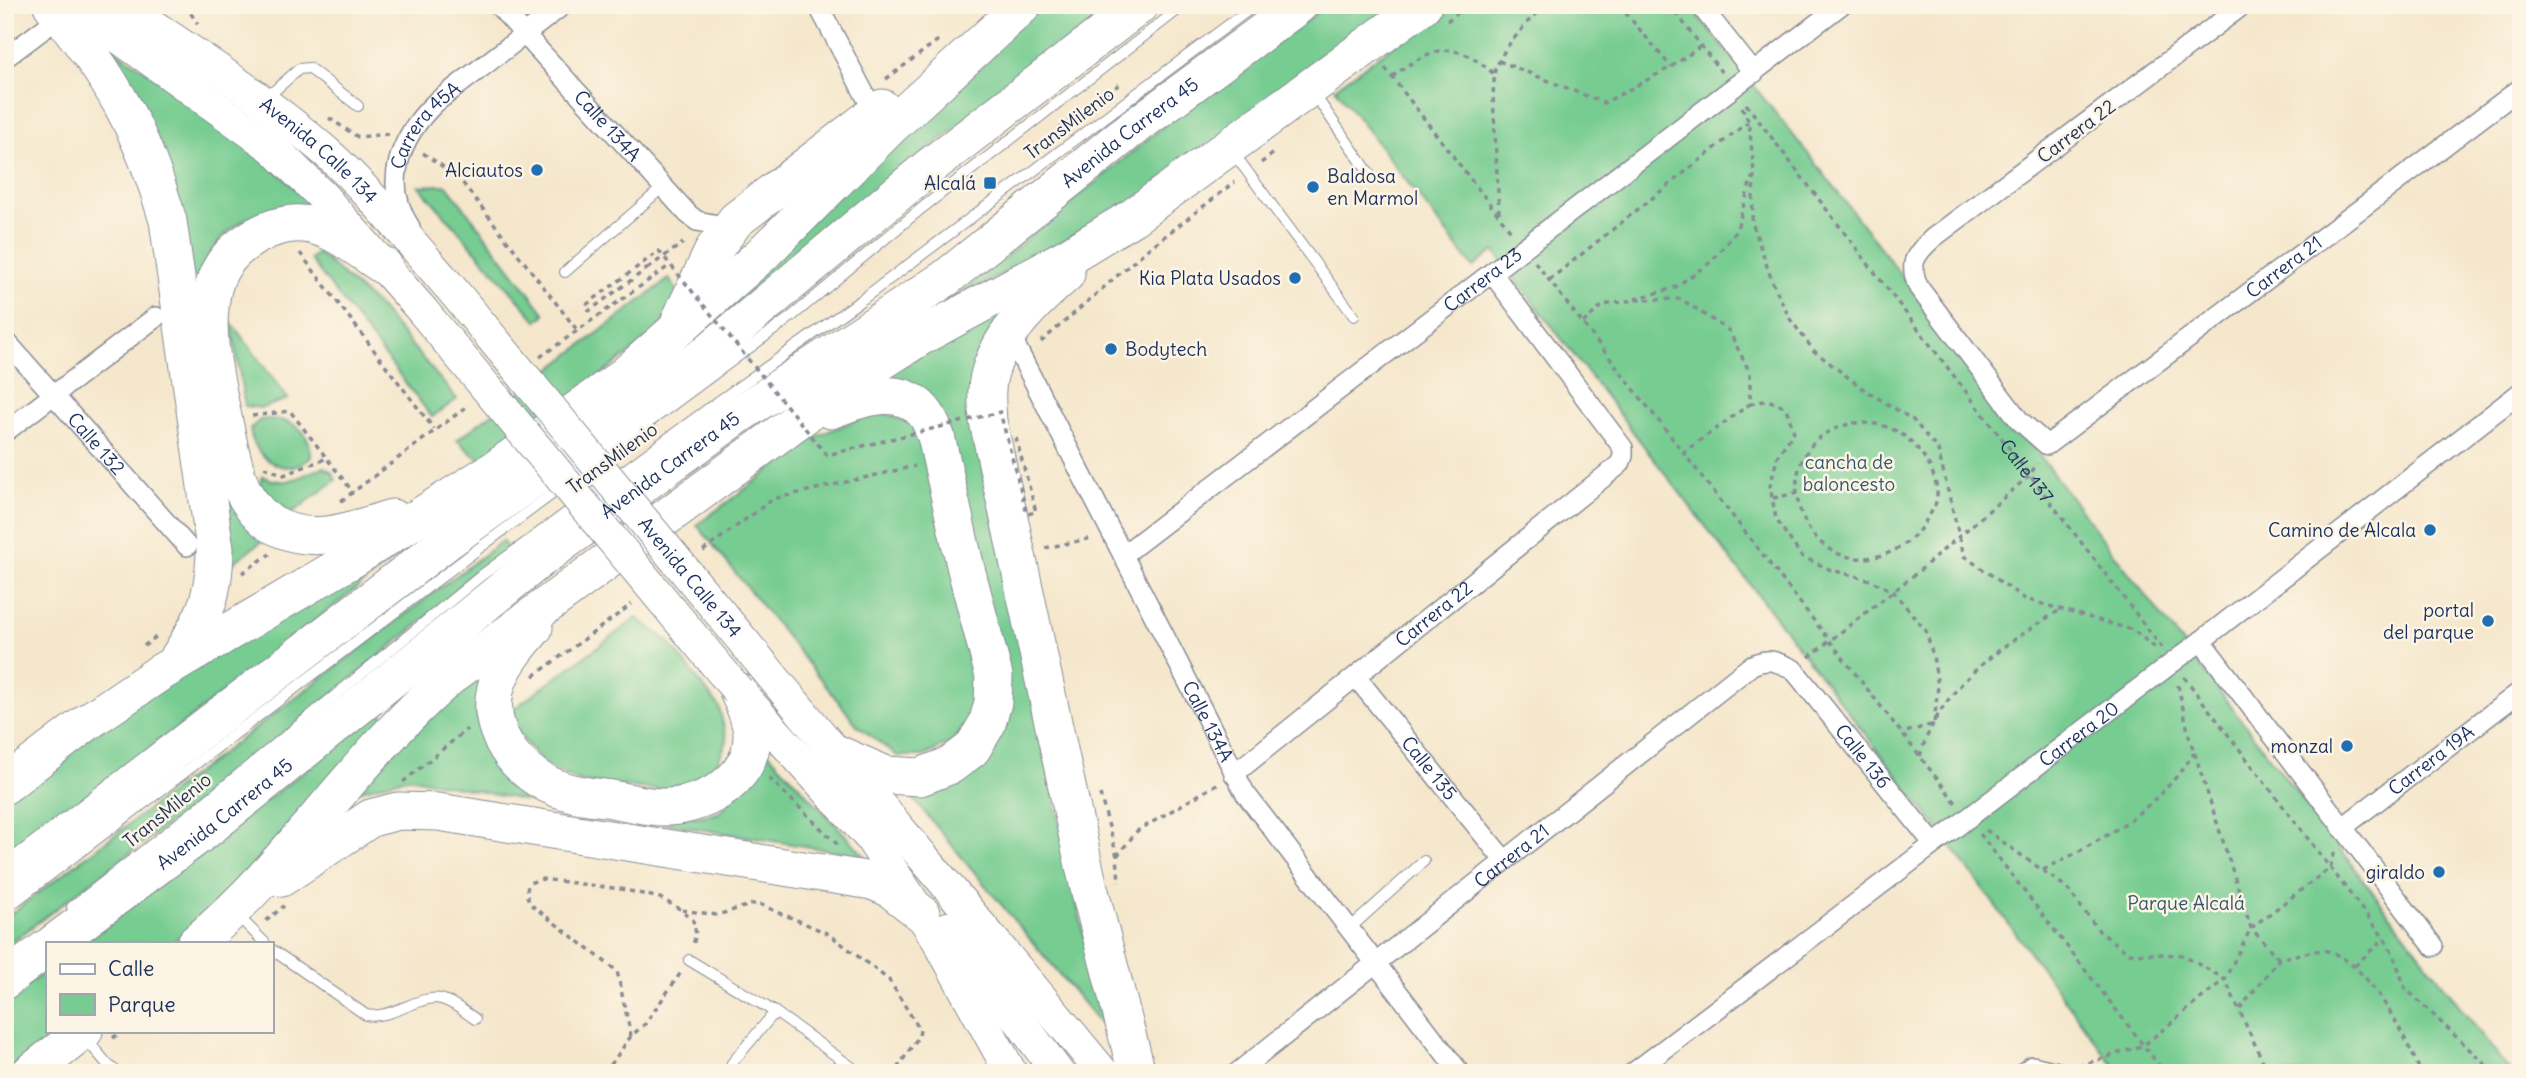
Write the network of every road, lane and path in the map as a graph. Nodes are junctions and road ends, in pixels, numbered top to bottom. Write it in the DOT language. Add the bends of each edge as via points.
graph roads {
  1 [pos="122,5"];
  2 [pos="498,5"];
  3 [pos="563,5"];
  4 [pos="818,5"];
  5 [pos="1023,5"];
  6 [pos="1140,5"];
  7 [pos="1184,5"];
  8 [pos="1255,5"];
  9 [pos="1299,5"];
  10 [pos="1423,5"];
  11 [pos="1553,5"];
  12 [pos="1619,5"];
  13 [pos="1628,5"];
  14 [pos="1636,5"];
  15 [pos="1670,5"];
  16 [pos="1700,5"];
  17 [pos="1842,5"];
  18 [pos="2243,5"];
  19 [pos="62,9"];
  20 [pos="1390,26"];
  21 [pos="525,35"];
  22 [pos="942,38"];
  23 [pos="1701,45"];
  24 [pos="5,58"];
  25 [pos="1499,61"];
  26 [pos="1671,67"];
  27 [pos="1754,73"];
  28 [pos="1495,75"];
  29 [pos="1392,77"];
  30 [pos="1121,83"];
  31 [pos="1310,88"];
  32 [pos="1734,88"];
  33 [pos="2521,88"];
  34 [pos="262,102"];
  35 [pos="870,104"];
  36 [pos="358,106"];
  37 [pos="1749,122"];
  38 [pos="1059,130"];
  39 [pos="419,149"];
  40 [pos="1277,150"];
  41 [pos="1238,160"];
  42 [pos="1754,172"];
  43 [pos="1369,173"];
  44 [pos="662,188"];
  45 [pos="1499,215"];
  46 [pos="1133,217"];
  47 [pos="729,228"];
  48 [pos="692,237"];
  49 [pos="1525,248"];
  50 [pos="296,249"];
  51 [pos="1913,262"];
  52 [pos="384,266"];
  53 [pos="669,266"];
  54 [pos="565,272"];
  55 [pos="1492,273"];
  56 [pos="1549,280"];
  57 [pos="449,286"];
  58 [pos="1625,301"];
  59 [pos="1354,316"];
  60 [pos="156,317"];
  61 [pos="1583,323"];
  62 [pos="577,330"];
  63 [pos="674,333"];
  64 [pos="5,340"];
  65 [pos="1016,347"];
  66 [pos="538,358"];
  67 [pos="2521,392"];
  68 [pos="54,395"];
  69 [pos="1750,404"];
  70 [pos="1000,408"];
  71 [pos="247,417"];
  72 [pos="794,425"];
  73 [pos="435,429"];
  74 [pos="5,432"];
  75 [pos="1016,438"];
  76 [pos="2047,445"];
  77 [pos="1683,453"];
  78 [pos="327,458"];
  79 [pos="923,464"];
  80 [pos="259,466"];
  81 [pos="2030,475"];
  82 [pos="353,492"];
  83 [pos="1797,493"];
  84 [pos="1949,494"];
  85 [pos="1938,495"];
  86 [pos="1773,498"];
  87 [pos="439,504"];
  88 [pos="1022,514"];
  89 [pos="1112,533"];
  90 [pos="1959,535"];
  91 [pos="187,547"];
  92 [pos="1035,550"];
  93 [pos="700,553"];
  94 [pos="1123,555"];
  95 [pos="578,583"];
  96 [pos="1893,592"];
  97 [pos="637,600"];
  98 [pos="2060,610"];
  99 [pos="1830,641"];
  100 [pos="2201,641"];
  101 [pos="2173,662"];
  102 [pos="174,665"];
  103 [pos="1793,669"];
  104 [pos="1356,677"];
  105 [pos="531,678"];
  106 [pos="738,691"];
  107 [pos="2521,691"];
  108 [pos="1934,724"];
  109 [pos="470,726"];
  110 [pos="1902,733"];
  111 [pos="835,753"];
  112 [pos="2194,753"];
  113 [pos="1920,757"];
  114 [pos="1234,774"];
  115 [pos="768,777"];
  116 [pos="7,780"];
  117 [pos="402,784"];
  118 [pos="1967,817"];
  119 [pos="2342,828"];
  120 [pos="1933,843"];
  121 [pos="858,845"];
  122 [pos="1117,856"];
  123 [pos="1504,860"];
  124 [pos="1424,861"];
  125 [pos="2330,867"];
  126 [pos="2043,870"];
  127 [pos="5,881"];
  128 [pos="5,909"];
  129 [pos="680,909"];
  130 [pos="233,911"];
  131 [pos="920,913"];
  132 [pos="61,927"];
  133 [pos="2251,928"];
  134 [pos="1349,929"];
  135 [pos="2384,938"];
  136 [pos="197,942"];
  137 [pos="264,942"];
  138 [pos="2433,946"];
  139 [pos="46,949"];
  140 [pos="273,950"];
  141 [pos="2279,958"];
  142 [pos="689,960"];
  143 [pos="1374,964"];
  144 [pos="2355,966"];
  145 [pos="2225,979"];
  146 [pos="5,980"];
  147 [pos="2239,1010"];
  148 [pos="775,1012"];
  149 [pos="475,1019"];
  150 [pos="83,1032"];
  151 [pos="631,1036"];
  152 [pos="2144,1045"];
  153 [pos="2027,1069"];
  154 [pos="2061,1072"];
  155 [pos="30,1073"];
  156 [pos="118,1073"];
  157 [pos="605,1073"];
  158 [pos="733,1073"];
  159 [pos="860,1073"];
  160 [pos="894,1073"];
  161 [pos="1011,1073"];
  162 [pos="1058,1073"];
  163 [pos="1103,1073"];
  164 [pos="1137,1073"];
  165 [pos="1237,1073"];
  166 [pos="1460,1073"];
  167 [pos="1633,1073"];
  168 [pos="2165,1073"];
  169 [pos="2264,1073"];
  170 [pos="2421,1073"];
  171 [pos="2516,1073"];
  1 -- 34 [label="main road, Avenida Calle 134"];
  2 -- 21 [label="street, Calle 134A"];
  3 -- 21 [label="street, Carrera 45A"];
  4 -- 35 [label="street"];
  5 -- 35 [label="highway"];
  5 -- 63 [label="highway"];
  6 -- 127 [label="highway" via="929,167 705,355 446,542"];
  7 -- 128 [label="lane, TransMilenio" via="922,208 791,317"];
  8 -- 132 [label="lane, TransMilenio" via="860,301 482,575"];
  9 -- 132 [label="highway, Avenida Carrera 45" via="1125,134 946,278 737,415 539,560 206,830"];
  10 -- 20 [label="highway, Avenida Carrera 45"];
  11 -- 25 [label="path" via="1533,16"];
  12 -- 26 [label="path"];
  13 -- 14 [label="path" via="1629,9"];
  15 -- 23 [label="path, Calle 137"];
  16 -- 27 [label="street"];
  17 -- 27 [label="street, Carrera 23"];
  18 -- 51 [label="street, Carrera 22" via="1933,238"];
  19 -- 24 [label="street"];
  19 -- 52 [label="main road, Avenida Calle 134" via="273,148"];
  19 -- 102 [label="highway" via="135,127 168,220 215,549 208,604"];
  20 -- 29 [label="path"];
  20 -- 31 [label="highway, Avenida Carrera 45"];
  21 -- 44 [label="street, Calle 134A"];
  21 -- 57 [label="street, Carrera 45A" via="435,103 405,140 399,159 399,204"];
  22 -- 35 [label="path"];
  23 -- 26 [label="path"];
  23 -- 32 [label="path, Calle 137"];
  25 -- 26 [label="path" via="1604,103"];
  25 -- 28 [label="path"];
  27 -- 32 [label="street, Carrera 23"];
  28 -- 29 [label="path" via="1463,53 1442,49 1417,58"];
  28 -- 45 [label="path"];
  29 -- 45 [label="path"];
  30 -- 38 [label="path"];
  31 -- 41 [label="highway, Avenida Carrera 45"];
  31 -- 43 [label="lane"];
  32 -- 37 [label="path"];
  32 -- 49 [label="street, Carrera 23"];
  32 -- 81 [label="path, Calle 137"];
  33 -- 76 [label="street, Carrera 21"];
  34 -- 36 [label="lane" via="299,69 309,68"];
  34 -- 57 [label="main road, Avenida Calle 134" via="349,174"];
  35 -- 47 [label="highway"];
  37 -- 42 [label="path"];
  37 -- 56 [label="path"];
  39 -- 62 [label="path" via="458,177"];
  40 -- 41 [label="path"];
  41 -- 46 [label="highway, Avenida Carrera 45"];
  41 -- 59 [label="lane"];
  41 -- 65 [label="path" via="1148,249"];
  42 -- 58 [label="path" via="1736,232 1711,262 1674,288"];
  42 -- 84 [label="path" via="1752,222 1790,319 1814,351 1913,420 1938,450"];
  44 -- 47 [label="street, Calle 134A" via="697,221"];
  44 -- 54 [label="lane"];
  45 -- 49 [label="path"];
  46 -- 65 [label="highway" via="1022,316"];
  46 -- 72 [label="highway, Avenida Carrera 45" via="920,337 855,378"];
  47 -- 63 [label="highway" via="714,249"];
  48 -- 75 [label="path, bridge" via="648,268 589,311 586,305 659,251 827,455 1000,412 1027,514 1036,512"];
  49 -- 55 [label="street, Carrera 23"];
  49 -- 56 [label="path"];
  50 -- 73 [label="path"];
  51 -- 76 [label="street, Calle 137" via="1919,288 2019,420"];
  52 -- 87 [label="highway" via="317,226 298,223 261,233 230,255 215,282 209,326 231,455 252,505 270,523 306,536 334,536"];
  52 -- 106 [label="main road, Avenida Calle 134, bridge"];
  53 -- 62 [label="path"];
  55 -- 94 [label="street, Carrera 23"];
  55 -- 104 [label="street, Carrera 22" via="1623,448 1619,464"];
  56 -- 61 [label="path"];
  57 -- 111 [label="main road, Avenida Calle 134, bridge"];
  58 -- 61 [label="path" via="1603,305"];
  58 -- 69 [label="path" via="1681,299 1729,331 1750,373"];
  60 -- 68 [label="street"];
  61 -- 77 [label="path"];
  62 -- 66 [label="path"];
  63 -- 87 [label="highway" via="624,376"];
  64 -- 68 [label="street, Calle 132"];
  65 -- 89 [label="street, Calle 134A"];
  65 -- 164 [label="highway" via="990,373 988,421 1088,884"];
  67 -- 100 [label="street, Carrera 20"];
  68 -- 74 [label="street"];
  68 -- 91 [label="street, Calle 132"];
  69 -- 77 [label="path"];
  69 -- 86 [label="path" via="1768,400 1786,408 1794,432 1778,455 1770,486"];
  70 -- 88 [label="path"];
  71 -- 78 [label="path" via="290,411"];
  72 -- 95 [label="highway, Avenida Carrera 45"];
  72 -- 111 [label="highway" via="886,395 910,401 927,416 936,436 994,676 987,724 972,749 951,765 920,777 886,775"];
  76 -- 81 [label="path"];
  77 -- 99 [label="path"];
  78 -- 80 [label="path" via="285,475"];
  78 -- 82 [label="path"];
  79 -- 93 [label="path" via="773,499"];
  81 -- 90 [label="path"];
  81 -- 101 [label="path, Calle 137"];
  83 -- 85 [label="path" via="1807,528 1822,544 1842,555 1864,559 1887,555 1906,544 1922,528"];
  83 -- 85 [label="path" via="1801,463 1814,444 1831,430 1875,423 1914,444 1927,463"];
  83 -- 86 [label="path"];
  84 -- 85 [label="path"];
  84 -- 90 [label="path"];
  86 -- 96 [label="path" via="1776,519 1801,556"];
  87 -- 102 [label="highway"];
  89 -- 92 [label="path"];
  89 -- 94 [label="street, Calle 134A"];
  90 -- 96 [label="path"];
  90 -- 98 [label="path" via="1964,556 2025,599"];
  94 -- 114 [label="street, Calle 134A"];
  95 -- 106 [label="highway" via="516,649 495,693 498,730 505,747 517,764 539,779 564,791 660,807 702,801 733,780 747,758 751,723"];
  95 -- 130 [label="highway, Avenida Carrera 45" via="423,700"];
  96 -- 99 [label="path"];
  96 -- 108 [label="path" via="1926,631 1937,686"];
  97 -- 105 [label="path"];
  98 -- 101 [label="path" via="2133,630"];
  98 -- 108 [label="path" via="1982,662 1947,700"];
  99 -- 103 [label="path"];
  99 -- 110 [label="path"];
  100 -- 101 [label="street, Carrera 20"];
  100 -- 119 [label="street"];
  101 -- 112 [label="path"];
  101 -- 118 [label="street, Carrera 20"];
  101 -- 125 [label="path, Calle 137"];
  102 -- 116 [label="highway"];
  103 -- 120 [label="street, Calle 136"];
  103 -- 123 [label="street, Carrera 21" via="1774,660 1752,666"];
  104 -- 114 [label="street, Carrera 22"];
  104 -- 123 [label="street, Calle 135"];
  106 -- 121 [label="main road, Avenida Calle 134"];
  107 -- 119 [label="street, Carrera 19A"];
  108 -- 110 [label="path"];
  108 -- 113 [label="path"];
  109 -- 117 [label="path"];
  110 -- 113 [label="path"];
  111 -- 163 [label="main road, Avenida Calle 134"];
  112 -- 126 [label="path" via="2179,777 2147,807 2108,837"];
  112 -- 133 [label="path"];
  113 -- 118 [label="path"];
  114 -- 122 [label="path" via="1137,831"];
  114 -- 134 [label="street, Calle 134A"];
  115 -- 121 [label="path"];
  118 -- 120 [label="street, Carrera 20"];
  118 -- 126 [label="path"];
  118 -- 152 [label="path"];
  119 -- 125 [label="path"];
  119 -- 138 [label="street"];
  120 -- 167 [label="street, Carrera 20"];
  121 -- 131 [label="main road, Avenida Calle 134"];
  121 -- 162 [label="main road" via="975,960"];
  123 -- 143 [label="street, Carrera 21"];
  124 -- 134 [label="lane"];
  125 -- 133 [label="path"];
  125 -- 135 [label="path, Calle 137"];
  126 -- 145 [label="path" via="2066,887 2100,932 2128,953 2182,956"];
  129 -- 142 [label="path" via="693,920 696,934"];
  129 -- 151 [label="path" via="660,898 621,890 542,879 529,883 530,904 617,971"];
  129 -- 160 [label="path" via="717,915 757,903 829,934 889,979 920,1030"];
  130 -- 131 [label="highway" via="371,818 420,811 872,881 889,888"];
  130 -- 136 [label="highway, Avenida Carrera 45"];
  130 -- 137 [label="lane"];
  131 -- 161 [label="main road, Avenida Calle 134"];
  133 -- 141 [label="path"];
  133 -- 145 [label="path"];
  134 -- 143 [label="street, Calle 134A"];
  135 -- 144 [label="path"];
  135 -- 171 [label="path, Calle 137" via="2405,988 2487,1066"];
  139 -- 146 [label="highway"];
  140 -- 149 [label="lane" via="366,1015 385,1015 435,998"];
  141 -- 144 [label="path" via="2326,950"];
  141 -- 147 [label="path"];
  142 -- 148 [label="lane"];
  142 -- 151 [label="path" via="645,1024"];
  143 -- 165 [label="street, Carrera 21"];
  143 -- 166 [label="street, Calle 134A"];
  144 -- 170 [label="path" via="2385,1004"];
  145 -- 147 [label="path"];
  145 -- 152 [label="path"];
  147 -- 169 [label="path" via="2265,1066"];
  148 -- 158 [label="lane" via="732,1063"];
  148 -- 159 [label="lane"];
  150 -- 155 [label="highway"];
  150 -- 156 [label="lane"];
  151 -- 157 [label="path"];
  152 -- 154 [label="path"];
  152 -- 168 [label="path"];
  153 -- 154 [label="street"];
}
